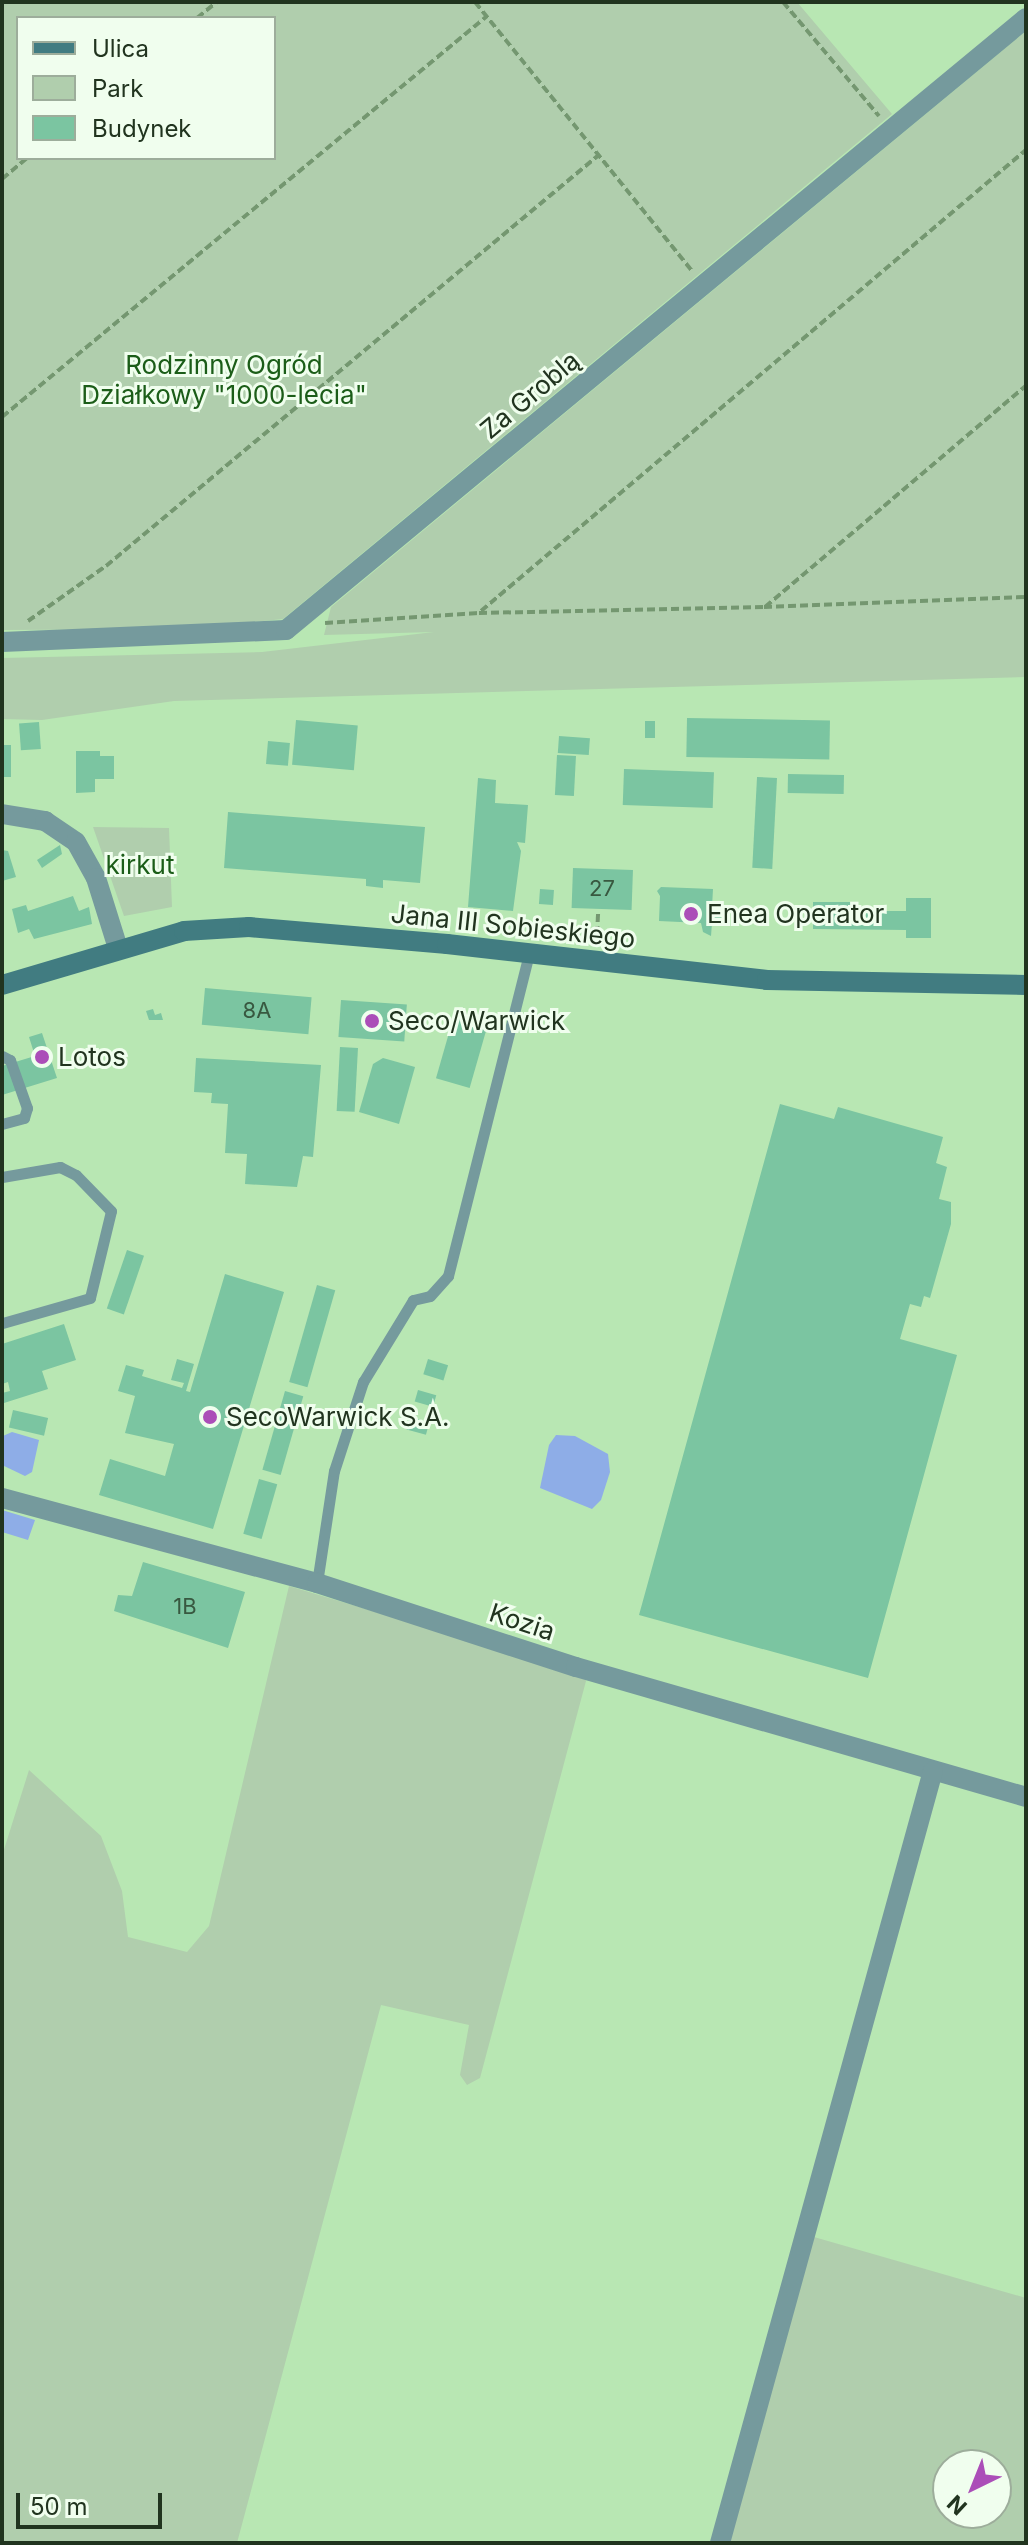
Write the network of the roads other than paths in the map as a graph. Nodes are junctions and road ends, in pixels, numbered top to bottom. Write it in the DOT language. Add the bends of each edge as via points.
graph roads {
  1 [pos="1026,18"];
  2 [pos="2,642"];
  3 [pos="5,820"];
  4 [pos="118,948"];
  5 [pos="529,954"];
  6 [pos="2,985"];
  7 [pos="1026,985"];
  8 [pos="2,1056"];
  9 [pos="2,1124"];
  10 [pos="2,1177"];
  11 [pos="2,1323"];
  12 [pos="2,1498"];
  13 [pos="317,1583"];
  14 [pos="933,1771"];
  15 [pos="1026,1797"];
  16 [pos="720,2543"];
  1 -- 2 [label="street, Za Groblą" via="286,630"];
  3 -- 4 [label="street" via="45,821 76,842 96,878"];
  4 -- 5 [label="street, Jana III Sobieskiego" via="184,931 249,927"];
  4 -- 6 [label="street, Jana III Sobieskiego"];
  5 -- 7 [label="street, Jana III Sobieskiego" via="767,980"];
  5 -- 13 [label="lane" via="448,1276 430,1296 413,1300 363,1382 334,1471"];
  8 -- 9 [label="lane" via="10,1060 27,1108 24,1118"];
  10 -- 11 [label="lane" via="60,1167 76,1175 111,1211 90,1298"];
  12 -- 13 [label="street, Kozia"];
  13 -- 14 [label="street, Kozia" via="576,1667"];
  14 -- 15 [label="street, Kozia"];
  14 -- 16 [label="street"];
}
